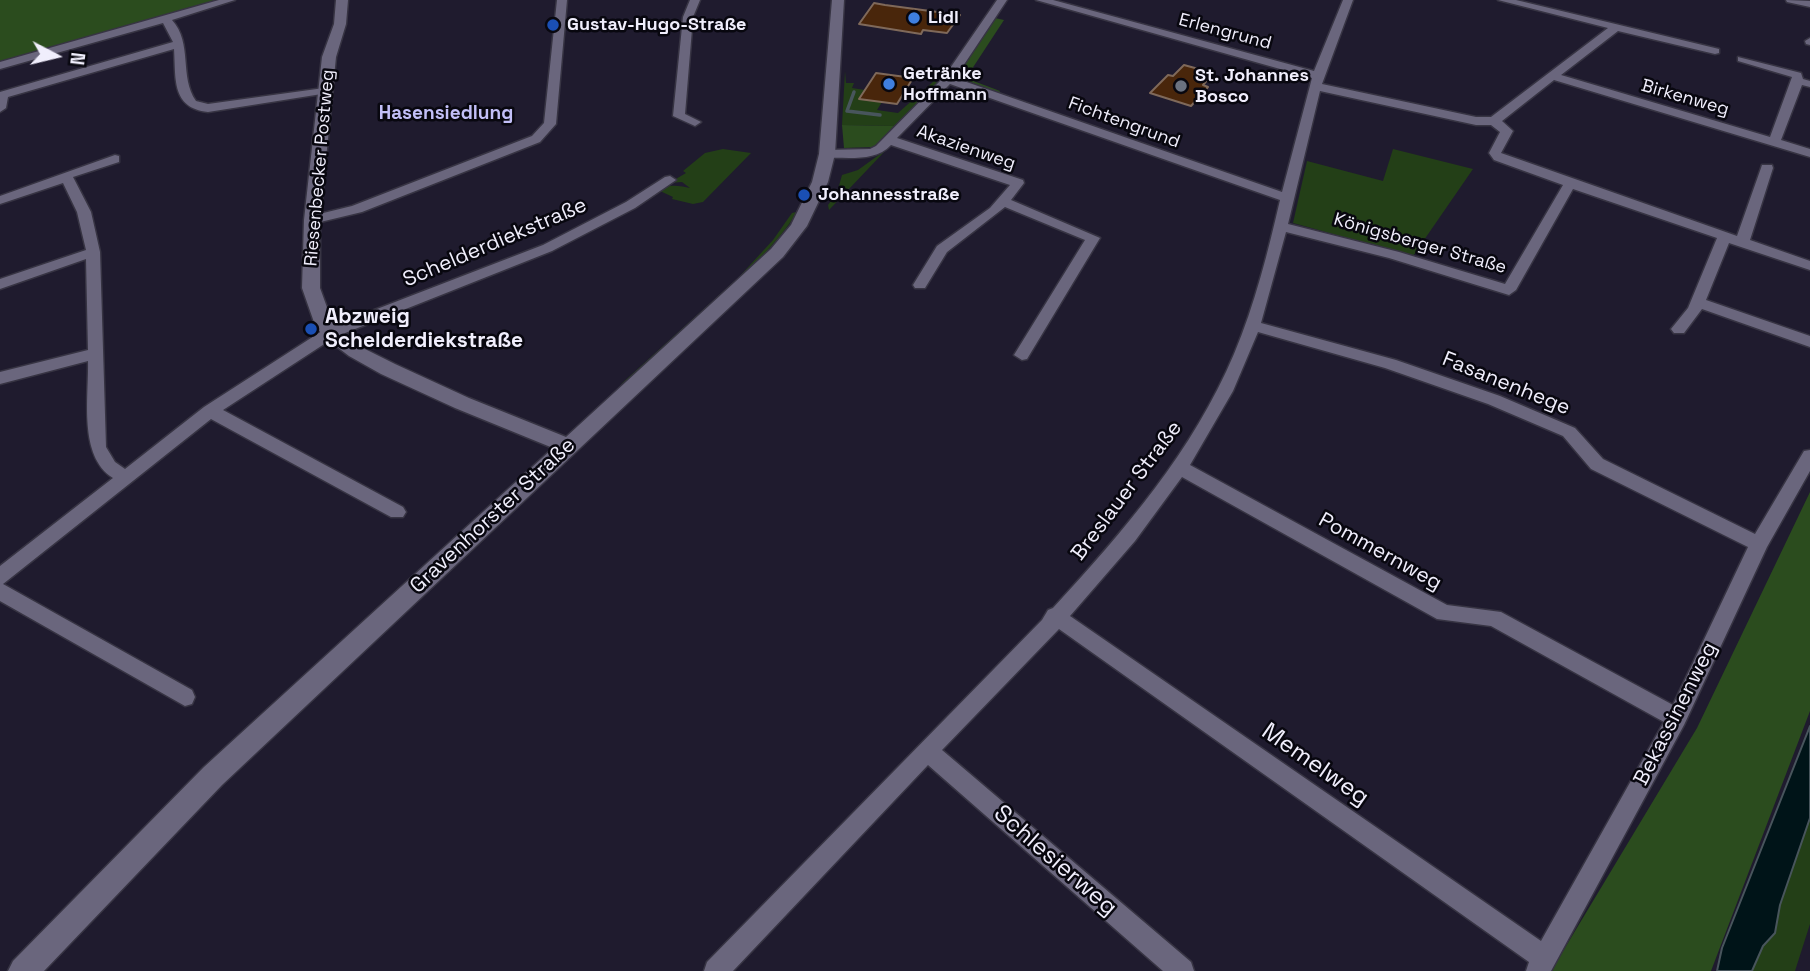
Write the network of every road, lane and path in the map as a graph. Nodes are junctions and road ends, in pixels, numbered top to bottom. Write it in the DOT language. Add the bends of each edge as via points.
graph roads {
  1 [pos="230,0"];
  2 [pos="342,0"];
  3 [pos="562,0"];
  4 [pos="695,0"];
  5 [pos="838,0"];
  6 [pos="1002,0"];
  7 [pos="1041,0"];
  8 [pos="1348,0"];
  9 [pos="1503,0"];
  10 [pos="1791,0"];
  11 [pos="1810,4"];
  12 [pos="165,19"];
  13 [pos="1616,27"];
  14 [pos="178,44"];
  15 [pos="1715,51"];
  16 [pos="1742,59"];
  17 [pos="0,66"];
  18 [pos="1551,76"];
  19 [pos="948,79"];
  20 [pos="1316,81"];
  21 [pos="1804,83"];
  22 [pos="324,91"];
  23 [pos="0,108"];
  24 [pos="1493,121"];
  25 [pos="695,122"];
  26 [pos="890,140"];
  27 [pos="1774,143"];
  28 [pos="1810,153"];
  29 [pos="827,154"];
  30 [pos="115,159"];
  31 [pos="1767,168"];
  32 [pos="66,175"];
  33 [pos="670,180"];
  34 [pos="1570,183"];
  35 [pos="0,200"];
  36 [pos="1289,200"];
  37 [pos="1003,201"];
  38 [pos="312,220"];
  39 [pos="1283,227"];
  40 [pos="1724,237"];
  41 [pos="1742,243"];
  42 [pos="93,252"];
  43 [pos="1810,266"];
  44 [pos="0,284"];
  45 [pos="920,285"];
  46 [pos="1698,302"];
  47 [pos="1255,326"];
  48 [pos="1679,329"];
  49 [pos="330,333"];
  50 [pos="1810,342"];
  51 [pos="94,354"];
  52 [pos="1023,355"];
  53 [pos="0,378"];
  54 [pos="210,411"];
  55 [pos="569,446"];
  56 [pos="1810,456"];
  57 [pos="1178,467"];
  58 [pos="127,478"];
  59 [pos="397,512"];
  60 [pos="1759,544"];
  61 [pos="0,577"];
  62 [pos="0,591"];
  63 [pos="1055,616"];
  64 [pos="185,697"];
  65 [pos="1677,718"];
  66 [pos="927,751"];
  67 [pos="1542,964"];
  68 [pos="23,971"];
  69 [pos="716,971"];
  70 [pos="1182,971"];
  1 -- 12 [label="street"];
  2 -- 22 [label="main road, Riesenbecker Postweg"];
  3 -- 38 [label="street" via="550,124 536,139 357,209"];
  4 -- 25 [label="street" via="688,17 680,116"];
  5 -- 29 [label="main road, Gravenhorster Straße"];
  6 -- 19 [label="street"];
  7 -- 20 [label="street, Erlengrund"];
  8 -- 20 [label="street, Breslauer Straße"];
  9 -- 13 [label="street"];
  10 -- 11 [label="street"];
  12 -- 14 [label="street"];
  12 -- 17 [label="street"];
  13 -- 15 [label="street"];
  13 -- 18 [label="street"];
  14 -- 22 [label="street" via="186,92 198,107"];
  14 -- 23 [label="street" via="3,95"];
  16 -- 21 [label="street" via="1797,75"];
  18 -- 24 [label="street"];
  18 -- 27 [label="street, Birkenweg"];
  19 -- 26 [label="street"];
  19 -- 36 [label="street, Fichtengrund"];
  20 -- 24 [label="street" via="1476,121"];
  20 -- 36 [label="street, Breslauer Straße"];
  21 -- 27 [label="street"];
  22 -- 38 [label="main road, Riesenbecker Postweg"];
  24 -- 34 [label="street" via="1507,131 1495,153 1498,157"];
  26 -- 29 [label="street" via="872,153"];
  26 -- 37 [label="street, Akazienweg" via="1018,183"];
  27 -- 28 [label="street, Birkenweg"];
  29 -- 55 [label="main road, Gravenhorster Straße" via="808,211 778,253"];
  30 -- 32 [label="street"];
  31 -- 41 [label="street"];
  32 -- 35 [label="street"];
  32 -- 42 [label="street" via="84,212"];
  33 -- 49 [label="street, Schelderdiekstraße" via="570,238"];
  34 -- 39 [label="street, Königsberger Straße" via="1509,290"];
  34 -- 40 [label="street"];
  36 -- 39 [label="street, Breslauer Straße"];
  37 -- 45 [label="street, Akazienweg" via="942,249"];
  37 -- 52 [label="street" via="1093,238"];
  38 -- 49 [label="main road, Riesenbecker Postweg" via="311,288"];
  39 -- 47 [label="street, Breslauer Straße"];
  40 -- 41 [label="street"];
  40 -- 46 [label="street"];
  41 -- 43 [label="street"];
  42 -- 44 [label="street"];
  42 -- 51 [label="street"];
  46 -- 48 [label="street"];
  46 -- 50 [label="street"];
  47 -- 57 [label="street, Breslauer Straße" via="1224,393"];
  47 -- 60 [label="street, Fasanenhege" via="1390,364 1569,432 1597,464"];
  49 -- 54 [label="street"];
  49 -- 55 [label="main road, Riesenbecker Postweg" via="388,369"];
  51 -- 53 [label="street"];
  51 -- 58 [label="street" via="98,447 109,467"];
  54 -- 58 [label="street"];
  54 -- 59 [label="street"];
  55 -- 68 [label="main road, Gravenhorster Straße" via="213,776"];
  56 -- 60 [label="street, Bekassinenweg"];
  57 -- 63 [label="street, Breslauer Straße" via="1114,555"];
  57 -- 65 [label="street, Pommernweg" via="1444,613 1494,618"];
  58 -- 61 [label="street"];
  60 -- 65 [label="street, Bekassinenweg"];
  62 -- 64 [label="street"];
  63 -- 66 [label="street, Breslauer Straße"];
  63 -- 67 [label="street, Memelweg"];
  65 -- 67 [label="street, Bekassinenweg"];
  66 -- 69 [label="street, Breslauer Straße"];
  66 -- 70 [label="street, Schlesierweg"];
}
